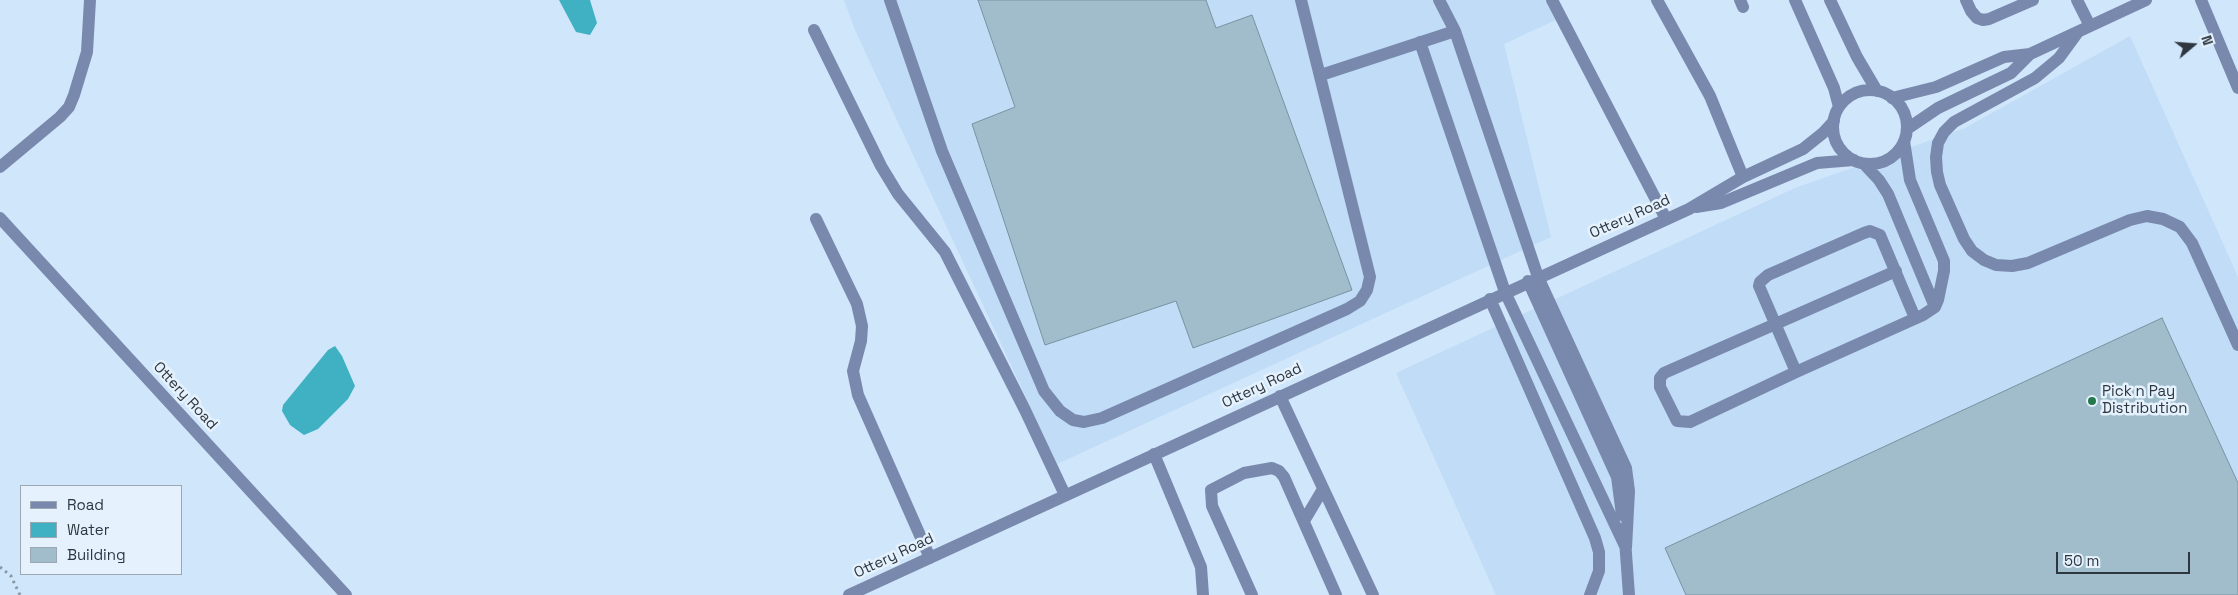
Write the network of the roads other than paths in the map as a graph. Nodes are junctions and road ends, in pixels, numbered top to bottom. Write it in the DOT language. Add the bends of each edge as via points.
graph roads {
  1 [pos="90,0"];
  2 [pos="890,0"];
  3 [pos="1301,0"];
  4 [pos="1439,0"];
  5 [pos="1552,0"];
  6 [pos="1657,0"];
  7 [pos="1794,0"];
  8 [pos="1830,0"];
  9 [pos="1966,0"];
  10 [pos="2033,0"];
  11 [pos="2078,0"];
  12 [pos="2201,0"];
  13 [pos="2140,1"];
  14 [pos="2090,26"];
  15 [pos="814,30"];
  16 [pos="1455,30"];
  17 [pos="2078,32"];
  18 [pos="1420,42"];
  19 [pos="2030,54"];
  20 [pos="1321,75"];
  21 [pos="2238,88"];
  22 [pos="1877,91"];
  23 [pos="1892,98"];
  24 [pos="1839,107"];
  25 [pos="1834,121"];
  26 [pos="1906,135"];
  27 [pos="1859,162"];
  28 [pos="0,167"];
  29 [pos="1743,177"];
  30 [pos="1689,208"];
  31 [pos="0,218"];
  32 [pos="816,219"];
  33 [pos="1666,219"];
  34 [pos="1896,271"];
  35 [pos="1533,279"];
  36 [pos="1505,292"];
  37 [pos="1490,299"];
  38 [pos="1935,307"];
  39 [pos="1915,318"];
  40 [pos="1775,325"];
  41 [pos="2238,345"];
  42 [pos="1796,372"];
  43 [pos="1280,396"];
  44 [pos="1154,454"];
  45 [pos="1323,489"];
  46 [pos="1065,495"];
  47 [pos="1304,521"];
  48 [pos="1626,548"];
  49 [pos="930,558"];
  50 [pos="346,595"];
  51 [pos="849,595"];
  52 [pos="1203,595"];
  53 [pos="1252,595"];
  54 [pos="1336,595"];
  55 [pos="1373,595"];
  56 [pos="1590,595"];
  57 [pos="1630,595"];
  1 -- 28 [label="street" via="88,52 74,95 60,117"];
  2 -- 20 [label="street" via="942,151 1044,391 1060,411 1078,421 1102,418 1360,301 1370,277"];
  3 -- 20 [label="street"];
  4 -- 16 [label="street"];
  5 -- 33 [label="street"];
  6 -- 29 [label="street" via="1710,96"];
  7 -- 24 [label="street" via="1834,88"];
  8 -- 22 [label="street"];
  9 -- 10 [label="street" via="1971,11 1983,20"];
  11 -- 14 [label="street"];
  12 -- 21 [label="street"];
  13 -- 14 [label="street"];
  14 -- 17 [label="street"];
  15 -- 46 [label="street" via="881,166 903,201 945,252"];
  16 -- 18 [label="street"];
  16 -- 35 [label="street"];
  17 -- 19 [label="street"];
  17 -- 41 [label="street" via="2059,58 2031,82 1954,122 1944,132 1938,143 1937,172 1964,239 1984,260 2012,266 2028,263 2130,220 2147,216 2163,219 2180,227 2192,243"];
  18 -- 20 [label="street"];
  18 -- 36 [label="street"];
  19 -- 23 [label="street" via="2004,57 1936,87"];
  19 -- 26 [label="street" via="2011,72 1938,108"];
  22 -- 23 [label="street"];
  22 -- 24 [label="street" via="1849,96"];
  23 -- 26 [label="street" via="1905,117"];
  24 -- 25 [label="street"];
  25 -- 27 [label="street" via="1837,144 1844,154"];
  25 -- 29 [label="street, Ottery Road" via="1803,149"];
  26 -- 27 [label="street" via="1898,151 1888,159 1877,164"];
  26 -- 38 [label="street" via="1910,180 1944,261"];
  27 -- 30 [label="street, Ottery Road" via="1817,163 1721,203"];
  27 -- 38 [label="street" via="1879,180 1888,194"];
  29 -- 30 [label="street, Ottery Road"];
  30 -- 33 [label="street, Ottery Road"];
  31 -- 50 [label="street, Ottery Road"];
  32 -- 49 [label="street" via="857,304 862,326 853,371 858,395"];
  33 -- 35 [label="street, Ottery Road"];
  34 -- 39 [label="street"];
  34 -- 40 [label="street"];
  34 -- 40 [label="street" via="1876,232 1846,240 1763,278 1759,286"];
  35 -- 36 [label="street, Ottery Road"];
  35 -- 48 [label="street" via="1617,477"];
  36 -- 37 [label="street, Ottery Road"];
  36 -- 48 [label="street"];
  37 -- 43 [label="street, Ottery Road"];
  37 -- 56 [label="street" via="1595,538 1599,572"];
  38 -- 39 [label="street"];
  39 -- 42 [label="street"];
  40 -- 42 [label="street"];
  40 -- 42 [label="street" via="1664,373 1660,387 1677,421 1686,423"];
  43 -- 44 [label="street, Ottery Road"];
  43 -- 45 [label="street"];
  44 -- 46 [label="street, Ottery Road"];
  44 -- 52 [label="street" via="1201,568"];
  45 -- 47 [label="street"];
  45 -- 55 [label="street"];
  46 -- 49 [label="street, Ottery Road"];
  47 -- 53 [label="street" via="1284,477 1272,468 1244,473 1211,490 1212,506"];
  47 -- 54 [label="street"];
  48 -- 57 [label="street"];
  49 -- 51 [label="street, Ottery Road"];
}
